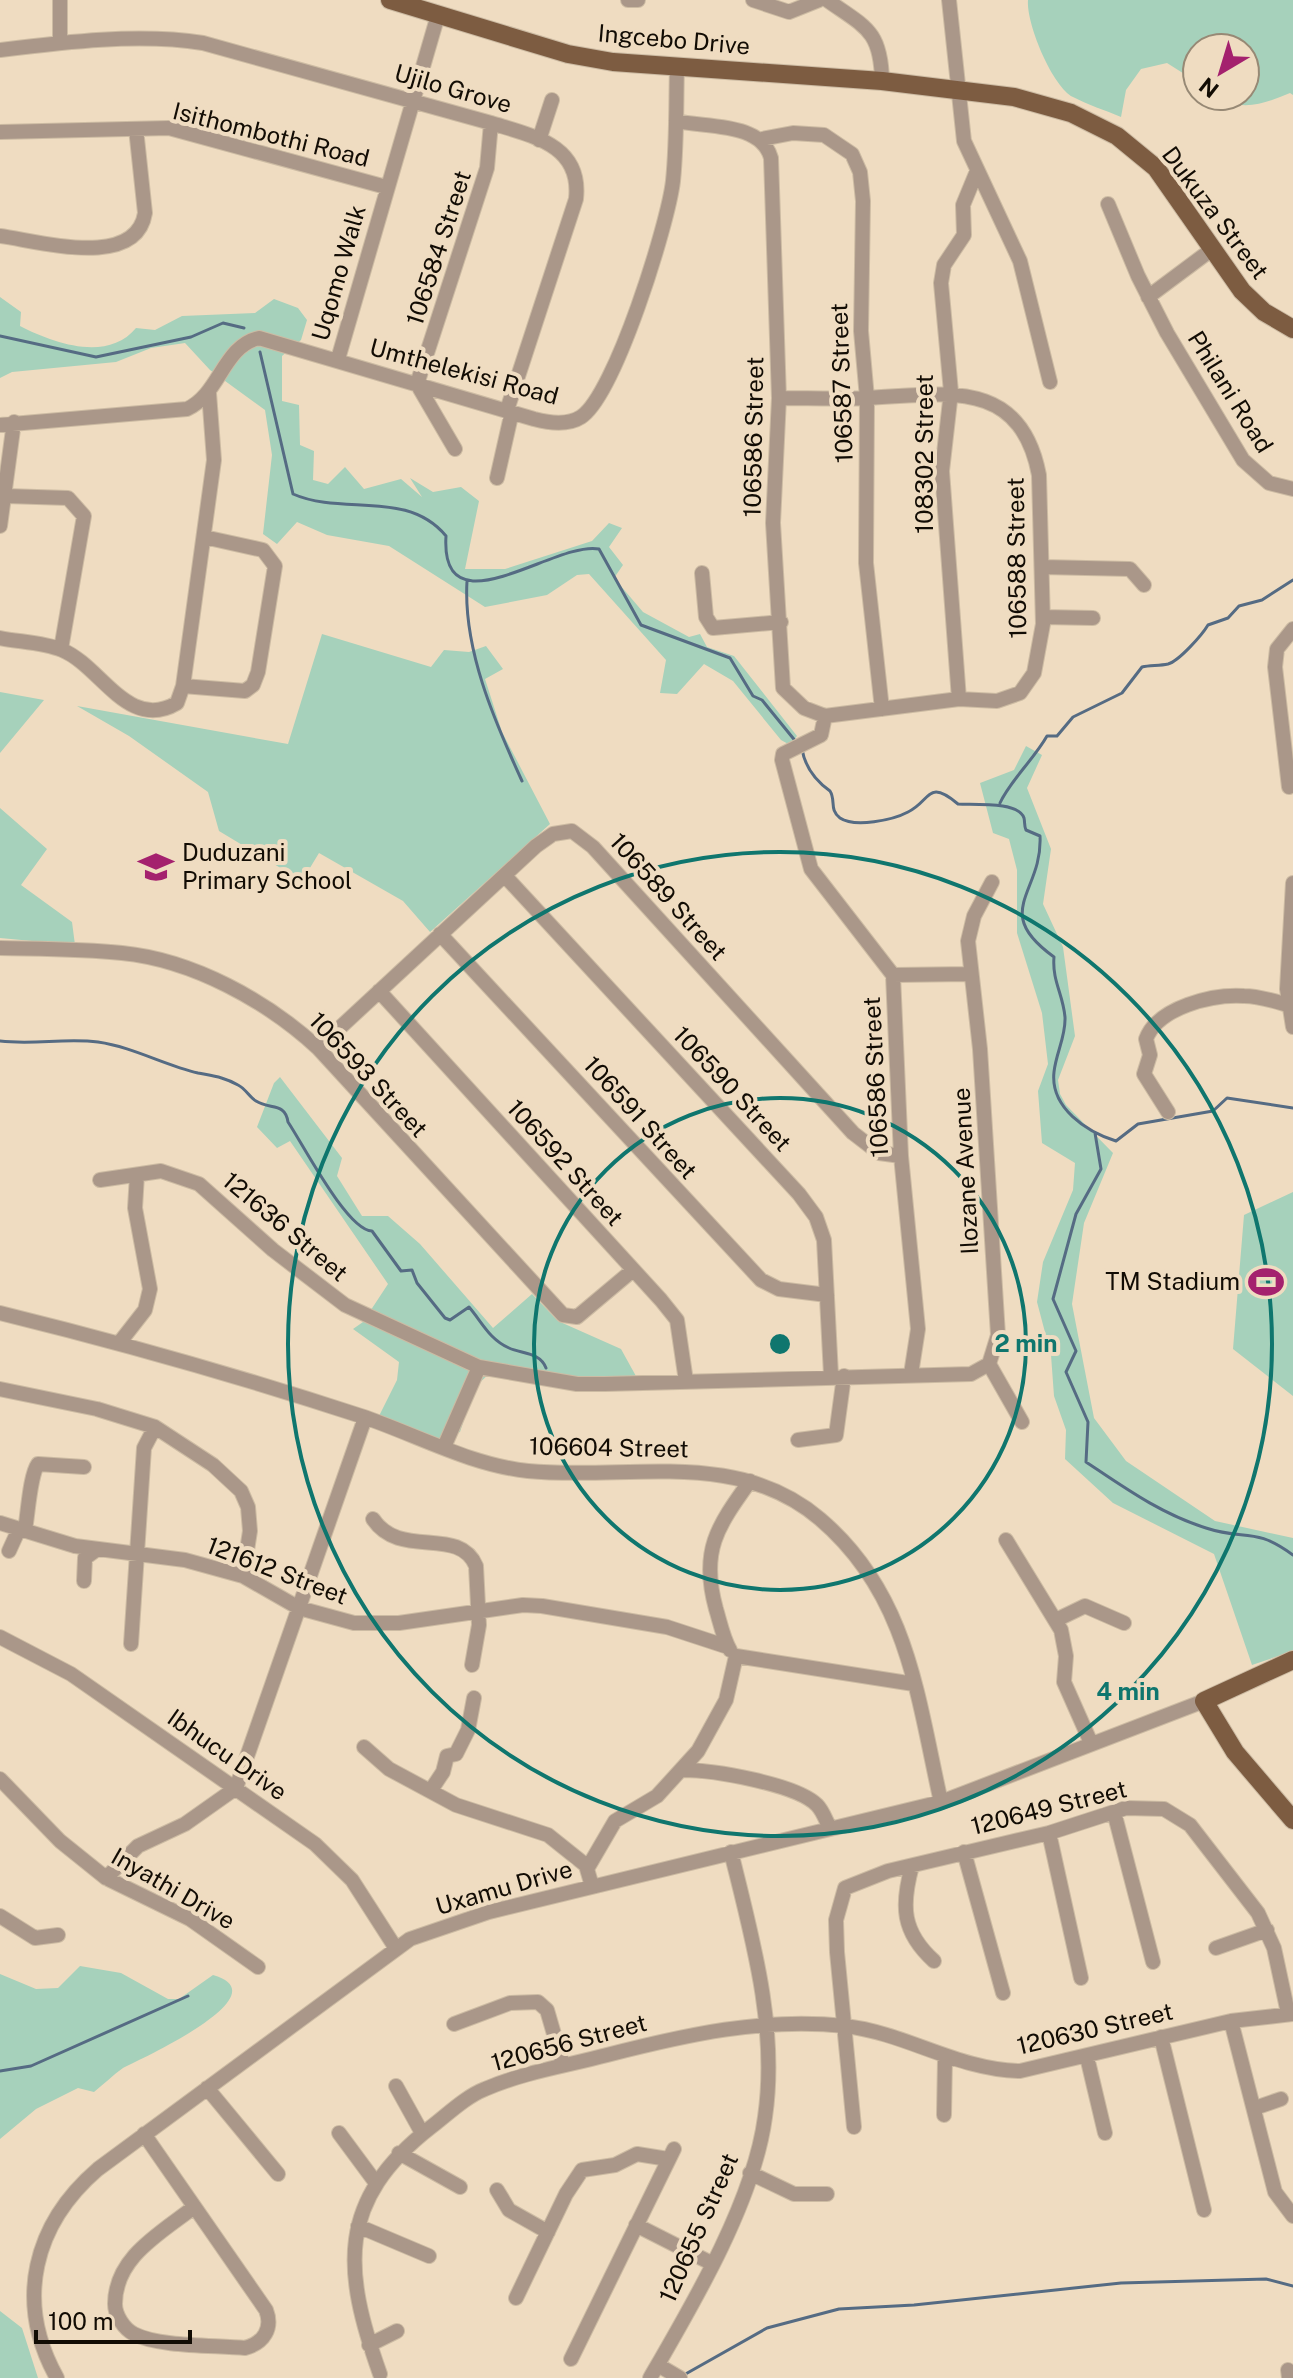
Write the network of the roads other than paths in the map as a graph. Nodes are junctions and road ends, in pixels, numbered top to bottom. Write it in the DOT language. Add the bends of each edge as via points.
graph roads {
  1 [pos="60,0"];
  2 [pos="390,0"];
  3 [pos="628,0"];
  4 [pos="638,0"];
  5 [pos="753,0"];
  6 [pos="819,0"];
  7 [pos="827,0"];
  8 [pos="949,0"];
  9 [pos="438,15"];
  10 [pos="60,43"];
  11 [pos="0,50"];
  12 [pos="677,65"];
  13 [pos="882,81"];
  14 [pos="961,90"];
  15 [pos="552,100"];
  16 [pos="414,101"];
  17 [pos="676,121"];
  18 [pos="491,123"];
  19 [pos="136,129"];
  20 [pos="0,132"];
  21 [pos="762,139"];
  22 [pos="539,140"];
  23 [pos="977,171"];
  24 [pos="386,187"];
  25 [pos="1108,204"];
  26 [pos="0,236"];
  27 [pos="1211,250"];
  28 [pos="1148,297"];
  29 [pos="1293,329"];
  30 [pos="338,359"];
  31 [pos="1050,382"];
  32 [pos="417,384"];
  33 [pos="951,392"];
  34 [pos="209,393"];
  35 [pos="779,398"];
  36 [pos="867,398"];
  37 [pos="507,410"];
  38 [pos="7,423"];
  39 [pos="455,449"];
  40 [pos="497,478"];
  41 [pos="1293,489"];
  42 [pos="6,496"];
  43 [pos="0,526"];
  44 [pos="204,537"];
  45 [pos="1042,567"];
  46 [pos="702,573"];
  47 [pos="1144,585"];
  48 [pos="1043,617"];
  49 [pos="1093,618"];
  50 [pos="781,622"];
  51 [pos="1293,629"];
  52 [pos="0,638"];
  53 [pos="54,648"];
  54 [pos="183,686"];
  55 [pos="959,699"];
  56 [pos="882,709"];
  57 [pos="825,716"];
  58 [pos="1289,787"];
  59 [pos="505,876"];
  60 [pos="992,882"];
  61 [pos="1293,883"];
  62 [pos="440,934"];
  63 [pos="0,948"];
  64 [pos="970,974"];
  65 [pos="893,975"];
  66 [pos="379,991"];
  67 [pos="1288,1005"];
  68 [pos="1293,1027"];
  69 [pos="318,1048"];
  70 [pos="1168,1112"];
  71 [pos="901,1156"];
  72 [pos="137,1175"];
  73 [pos="100,1180"];
  74 [pos="633,1270"];
  75 [pos="827,1295"];
  76 [pos="1,1317"];
  77 [pos="120,1342"];
  78 [pos="989,1364"];
  79 [pos="479,1367"];
  80 [pos="911,1374"];
  81 [pos="838,1376"];
  82 [pos="686,1381"];
  83 [pos="0,1389"];
  84 [pos="365,1418"];
  85 [pos="1022,1422"];
  86 [pos="155,1427"];
  87 [pos="798,1440"];
  88 [pos="444,1447"];
  89 [pos="84,1467"];
  90 [pos="750,1481"];
  91 [pos="373,1519"];
  92 [pos="0,1523"];
  93 [pos="22,1529"];
  94 [pos="1006,1540"];
  95 [pos="96,1550"];
  96 [pos="9,1551"];
  97 [pos="135,1552"];
  98 [pos="243,1576"];
  99 [pos="84,1581"];
  100 [pos="299,1608"];
  101 [pos="478,1614"];
  102 [pos="1056,1620"];
  103 [pos="1124,1623"];
  104 [pos="0,1637"];
  105 [pos="131,1644"];
  106 [pos="732,1652"];
  107 [pos="1293,1660"];
  108 [pos="472,1665"];
  109 [pos="914,1684"];
  110 [pos="474,1698"];
  111 [pos="1204,1701"];
  112 [pos="1091,1743"];
  113 [pos="364,1747"];
  114 [pos="683,1770"];
  115 [pos="236,1788"];
  116 [pos="2,1789"];
  117 [pos="431,1790"];
  118 [pos="941,1802"];
  119 [pos="1114,1812"];
  120 [pos="1293,1820"];
  121 [pos="830,1828"];
  122 [pos="1049,1833"];
  123 [pos="731,1852"];
  124 [pos="964,1852"];
  125 [pos="912,1866"];
  126 [pos="588,1867"];
  127 [pos="106,1878"];
  128 [pos="592,1886"];
  129 [pos="0,1916"];
  130 [pos="1267,1930"];
  131 [pos="58,1935"];
  132 [pos="395,1947"];
  133 [pos="1216,1948"];
  134 [pos="934,1961"];
  135 [pos="1153,1962"];
  136 [pos="258,1967"];
  137 [pos="1081,1978"];
  138 [pos="1003,1993"];
  139 [pos="1291,2014"];
  140 [pos="1231,2021"];
  141 [pos="767,2023"];
  142 [pos="454,2024"];
  143 [pos="847,2026"];
  144 [pos="1161,2037"];
  145 [pos="1087,2057"];
  146 [pos="945,2058"];
  147 [pos="563,2065"];
  148 [pos="396,2086"];
  149 [pos="207,2088"];
  150 [pos="1281,2099"];
  151 [pos="1255,2108"];
  152 [pos="944,2115"];
  153 [pos="854,2127"];
  154 [pos="339,2133"];
  155 [pos="422,2133"];
  156 [pos="1105,2133"];
  157 [pos="144,2134"];
  158 [pos="399,2153"];
  159 [pos="750,2173"];
  160 [pos="278,2174"];
  161 [pos="376,2183"];
  162 [pos="460,2187"];
  163 [pos="497,2190"];
  164 [pos="827,2194"];
  165 [pos="194,2207"];
  166 [pos="1204,2210"];
  167 [pos="1293,2216"];
  168 [pos="636,2225"];
  169 [pos="358,2226"];
  170 [pos="548,2232"];
  171 [pos="429,2256"];
  172 [pos="713,2264"];
  173 [pos="516,2298"];
  174 [pos="397,2331"];
  175 [pos="369,2345"];
  176 [pos="571,2359"];
  177 [pos="654,2371"];
  178 [pos="380,2374"];
  179 [pos="57,2378"];
  180 [pos="680,2378"];
  1 -- 10 [label="street"];
  2 -- 9 [label="main road, Ingcebo Drive"];
  3 -- 4 [label="street"];
  5 -- 6 [label="street" via="789,12"];
  7 -- 13 [label="street" via="875,37"];
  8 -- 14 [label="street"];
  9 -- 12 [label="main road, Ingcebo Drive" via="579,56"];
  9 -- 16 [label="street, Uqomo Walk"];
  10 -- 11 [label="street, Ujilo Grove"];
  10 -- 16 [label="street, Ujilo Grove" via="203,43"];
  12 -- 13 [label="main road, Ingcebo Drive"];
  12 -- 17 [label="street, Umthelekisi Road"];
  13 -- 14 [label="main road, Ingcebo Drive"];
  14 -- 23 [label="street" via="964,141"];
  14 -- 27 [label="main road, Dukuza Street" via="1050,106 1117,136 1156,168"];
  15 -- 22 [label="street"];
  16 -- 18 [label="street, Ujilo Grove"];
  16 -- 24 [label="street, Uqomo Walk"];
  17 -- 21 [label="street"];
  17 -- 37 [label="street, Umthelekisi Road" via="673,182 656,262 601,392 587,412 570,421 549,423"];
  18 -- 22 [label="street, Ujilo Grove"];
  18 -- 32 [label="street, 106584 Street" via="487,168"];
  19 -- 20 [label="street, Isithombothi Road"];
  19 -- 24 [label="street, Isithombothi Road" via="187,132"];
  19 -- 26 [label="street" via="145,213 135,235 99,249"];
  21 -- 35 [label="street, 106586 Street" via="771,158"];
  21 -- 36 [label="street, 106587 Street" via="824,135 841,144 856,163 863,201 861,331"];
  22 -- 37 [label="street, Ujilo Grove" via="568,159 576,177 576,199"];
  23 -- 31 [label="street" via="1020,261"];
  23 -- 33 [label="street, 108302 Street" via="963,205 964,235 942,269"];
  24 -- 30 [label="street, Uqomo Walk"];
  25 -- 28 [label="street, Philani Road"];
  27 -- 28 [label="street"];
  27 -- 29 [label="main road, Dukuza Street" via="1242,291"];
  28 -- 41 [label="street, Philani Road" via="1243,460 1269,483"];
  30 -- 32 [label="street, Umthelekisi Road"];
  30 -- 34 [label="street, Umthelekisi Road" via="251,340 239,347"];
  32 -- 37 [label="street, Umthelekisi Road"];
  32 -- 39 [label="street"];
  33 -- 36 [label="street, 106588 Street"];
  33 -- 45 [label="street, 106588 Street" via="1006,411 1030,443 1039,475"];
  33 -- 55 [label="street, 108302 Street" via="942,471"];
  34 -- 38 [label="street, Umthelekisi Road" via="181,411"];
  34 -- 44 [label="street" via="214,451"];
  35 -- 36 [label="street, 106588 Street"];
  35 -- 50 [label="street, 106586 Street" via="773,523"];
  36 -- 56 [label="street, 106587 Street" via="866,563"];
  37 -- 40 [label="street, Ujilo Grove" via="511,416"];
  38 -- 42 [label="street"];
  42 -- 43 [label="street"];
  42 -- 53 [label="street" via="68,498 84,516"];
  44 -- 54 [label="street"];
  44 -- 54 [label="street" via="263,550 275,566 251,688 242,692"];
  45 -- 47 [label="street" via="1130,569"];
  45 -- 48 [label="street, 106588 Street"];
  46 -- 50 [label="street" via="706,617 713,628"];
  48 -- 49 [label="street"];
  48 -- 55 [label="street, 106588 Street" via="1034,673 1020,693 997,701"];
  50 -- 57 [label="street, 106586 Street" via="783,688 804,708"];
  51 -- 58 [label="street" via="1275,658"];
  52 -- 53 [label="street"];
  53 -- 54 [label="street" via="136,707 168,709 181,698"];
  55 -- 56 [label="street, 106588 Street"];
  56 -- 57 [label="street, 106588 Street"];
  57 -- 65 [label="street, 106586 Street" via="821,735 783,754 782,760 811,869"];
  59 -- 62 [label="street, 106589 Street"];
  59 -- 71 [label="street, 106589 Street" via="553,834 565,830 581,835 853,1133 879,1153"];
  59 -- 75 [label="street, 106590 Street" via="799,1194 824,1240"];
  60 -- 64 [label="street, Ilozane Avenue" via="971,927"];
  61 -- 67 [label="street"];
  62 -- 66 [label="street, 106589 Street"];
  62 -- 75 [label="street, 106591 Street" via="761,1280 779,1289"];
  63 -- 69 [label="street, 106593 Street" via="121,953 184,968 274,1013"];
  64 -- 65 [label="street"];
  64 -- 78 [label="street, Ilozane Avenue" via="980,1049 998,1335"];
  65 -- 71 [label="street, 106586 Street"];
  66 -- 69 [label="street, 106589 Street"];
  66 -- 74 [label="street, 106592 Street"];
  67 -- 68 [label="street"];
  67 -- 70 [label="street" via="1233,995 1173,1011 1154,1024 1146,1039 1150,1055 1144,1074"];
  69 -- 74 [label="street, 106593 Street" via="563,1315 577,1317"];
  71 -- 80 [label="street, 106586 Street" via="918,1329"];
  72 -- 73 [label="street, 121636 Street"];
  72 -- 77 [label="street" via="135,1208 149,1300"];
  72 -- 79 [label="street, 121636 Street" via="161,1171 199,1184 345,1305"];
  74 -- 82 [label="street, 106592 Street" via="677,1320"];
  75 -- 81 [label="street, 106590 Street"];
  76 -- 77 [label="street, 106604 Street"];
  77 -- 84 [label="street, 106604 Street"];
  78 -- 80 [label="street" via="971,1374"];
  78 -- 85 [label="street"];
  79 -- 82 [label="street" via="577,1384"];
  79 -- 88 [label="street"];
  80 -- 81 [label="street"];
  81 -- 82 [label="street"];
  81 -- 87 [label="street, 106590 Street" via="836,1435"];
  83 -- 86 [label="street"];
  84 -- 88 [label="street, 106604 Street"];
  84 -- 100 [label="street"];
  86 -- 97 [label="street" via="144,1448"];
  86 -- 98 [label="street" via="241,1491 250,1517"];
  88 -- 90 [label="street, 106604 Street" via="528,1471 679,1470"];
  89 -- 93 [label="street" via="38,1464"];
  90 -- 106 [label="street" via="721,1522 709,1556 709,1580"];
  90 -- 109 [label="street, 106604 Street" via="818,1516 860,1561 889,1603"];
  91 -- 101 [label="street" via="393,1538 453,1546 472,1557"];
  92 -- 93 [label="street, 121612 Street"];
  93 -- 95 [label="street, 121612 Street"];
  93 -- 96 [label="street"];
  94 -- 102 [label="street"];
  95 -- 97 [label="street, 121612 Street"];
  95 -- 99 [label="street" via="85,1558"];
  97 -- 98 [label="street, 121612 Street"];
  97 -- 105 [label="street"];
  98 -- 100 [label="street, 121612 Street"];
  100 -- 101 [label="street, 121612 Street" via="354,1623"];
  100 -- 115 [label="street"];
  101 -- 106 [label="street, 121612 Street" via="523,1605 598,1613 667,1627"];
  101 -- 108 [label="street"];
  102 -- 103 [label="street" via="1085,1606"];
  102 -- 112 [label="street" via="1065,1642 1064,1682"];
  104 -- 115 [label="street, Ibhucu Drive" via="71,1674"];
  106 -- 109 [label="street, 121612 Street"];
  106 -- 114 [label="street" via="717,1722"];
  107 -- 111 [label="main road"];
  109 -- 118 [label="street, 106604 Street"];
  110 -- 117 [label="street" via="462,1745 447,1756"];
  111 -- 112 [label="street, Uxamu Drive"];
  111 -- 120 [label="main road" via="1235,1752"];
  112 -- 118 [label="street, Uxamu Drive"];
  113 -- 117 [label="street" via="389,1769"];
  114 -- 121 [label="street" via="749,1778 805,1798 820,1808"];
  114 -- 126 [label="street" via="657,1796 615,1821"];
  115 -- 127 [label="street" via="185,1824 138,1846"];
  115 -- 132 [label="street, Ibhucu Drive" via="336,1863"];
  116 -- 127 [label="street, Inyathi Drive"];
  117 -- 126 [label="street" via="480,1815 548,1835"];
  118 -- 121 [label="street, Uxamu Drive"];
  119 -- 122 [label="street, 120649 Street"];
  119 -- 130 [label="street, 120649 Street" via="1148,1807 1183,1818"];
  119 -- 135 [label="street"];
  121 -- 123 [label="street, Uxamu Drive"];
  122 -- 124 [label="street, 120649 Street"];
  122 -- 137 [label="street"];
  123 -- 128 [label="street, Uxamu Drive"];
  123 -- 141 [label="street, 120655 Street"];
  124 -- 125 [label="street, 120649 Street"];
  124 -- 138 [label="street"];
  125 -- 134 [label="street" via="906,1905 909,1932"];
  125 -- 143 [label="street, 120649 Street" via="858,1880 840,1896 837,1952"];
  126 -- 128 [label="street"];
  127 -- 136 [label="street, Inyathi Drive" via="190,1919"];
  128 -- 132 [label="street, Uxamu Drive" via="458,1921"];
  129 -- 131 [label="street" via="35,1938"];
  130 -- 133 [label="street"];
  130 -- 139 [label="street, 120649 Street"];
  132 -- 149 [label="street, Uxamu Drive"];
  139 -- 140 [label="street, 120630 Street"];
  140 -- 144 [label="street, 120630 Street"];
  140 -- 151 [label="street"];
  141 -- 143 [label="street, 120630 Street"];
  141 -- 147 [label="street, 120656 Street"];
  141 -- 159 [label="street, 120655 Street" via="766,2113"];
  142 -- 147 [label="street" via="510,2003 538,2002 547,2010"];
  143 -- 146 [label="street, 120630 Street"];
  143 -- 153 [label="street, 120649 Street"];
  144 -- 145 [label="street, 120630 Street"];
  144 -- 166 [label="street"];
  145 -- 146 [label="street, 120630 Street" via="1020,2071"];
  145 -- 156 [label="street"];
  146 -- 152 [label="street"];
  147 -- 155 [label="street, 120656 Street" via="481,2090"];
  148 -- 155 [label="street"];
  149 -- 157 [label="street, Uxamu Drive"];
  149 -- 160 [label="street"];
  150 -- 151 [label="street"];
  151 -- 167 [label="street" via="1275,2192"];
  154 -- 161 [label="street"];
  155 -- 158 [label="street, 120656 Street"];
  157 -- 165 [label="street"];
  157 -- 179 [label="street, Uxamu Drive" via="81,2184 58,2212 42,2245 35,2320"];
  158 -- 161 [label="street, 120656 Street"];
  158 -- 162 [label="street"];
  159 -- 164 [label="street" via="794,2194"];
  159 -- 172 [label="street, 120655 Street"];
  161 -- 169 [label="street, 120656 Street"];
  163 -- 170 [label="street" via="509,2210"];
  165 -- 165 [label="street" via="266,2310 270,2321 255,2345 147,2339 131,2333 115,2309 117,2280 125,2266"];
  168 -- 170 [label="street" via="671,2154 637,2154 615,2165 582,2170"];
  168 -- 172 [label="street"];
  168 -- 176 [label="street"];
  169 -- 171 [label="street"];
  169 -- 175 [label="street, 120656 Street" via="352,2264"];
  170 -- 173 [label="street"];
  172 -- 177 [label="street, 120655 Street"];
  174 -- 175 [label="street"];
  175 -- 178 [label="street, 120656 Street"];
  177 -- 180 [label="street"];
}
